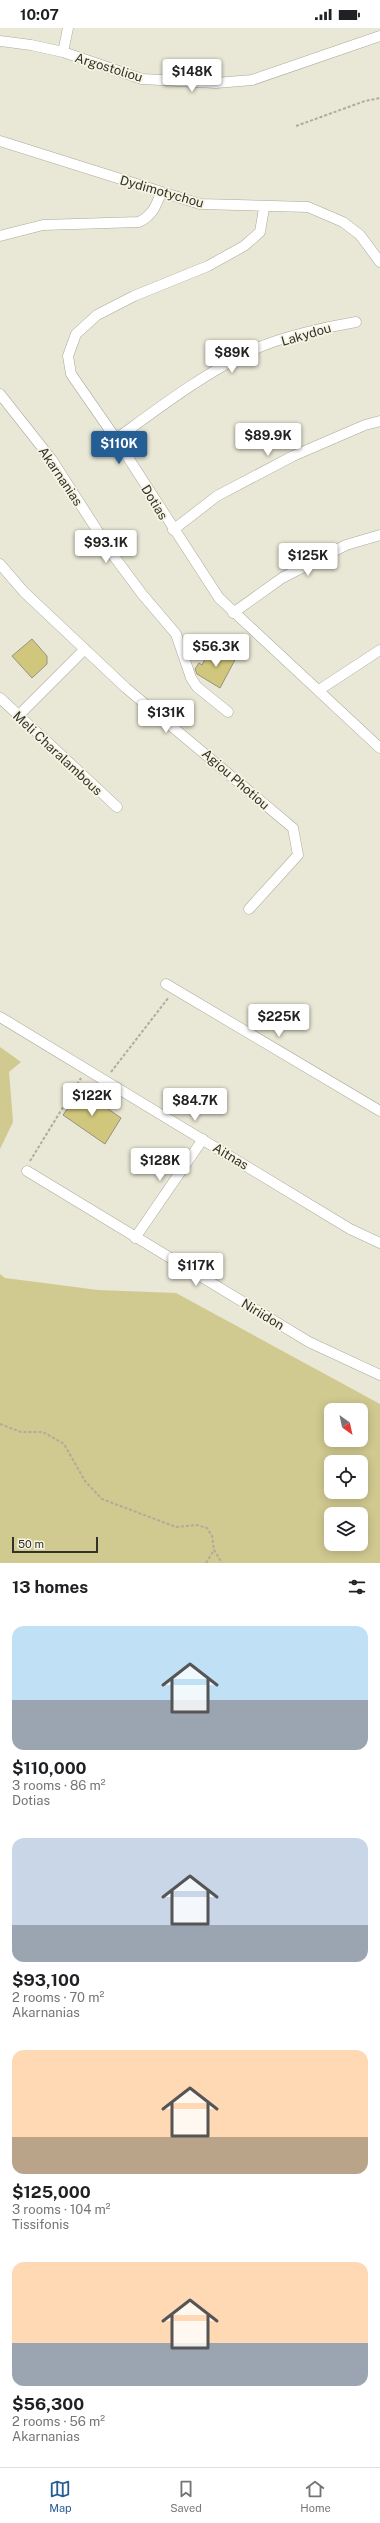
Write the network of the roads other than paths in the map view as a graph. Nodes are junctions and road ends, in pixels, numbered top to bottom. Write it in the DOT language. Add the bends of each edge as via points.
graph roads {
  1 [pos="68,28"];
  2 [pos="380,36"];
  3 [pos="0,41"];
  4 [pos="63,52"];
  5 [pos="0,141"];
  6 [pos="161,193"];
  7 [pos="264,208"];
  8 [pos="0,236"];
  9 [pos="380,262"];
  10 [pos="356,322"];
  11 [pos="0,394"];
  12 [pos="380,421"];
  13 [pos="116,439"];
  14 [pos="173,530"];
  15 [pos="380,535"];
  16 [pos="0,564"];
  17 [pos="233,613"];
  18 [pos="85,649"];
  19 [pos="380,650"];
  20 [pos="319,690"];
  21 [pos="0,698"];
  22 [pos="228,712"];
  23 [pos="18,716"];
  24 [pos="380,748"];
  25 [pos="117,808"];
  26 [pos="249,909"];
  27 [pos="170,987"];
  28 [pos="0,1017"];
  29 [pos="380,1111"];
  30 [pos="203,1139"];
  31 [pos="27,1171"];
  32 [pos="135,1238"];
  33 [pos="380,1244"];
  34 [pos="380,1375"];
  1 -- 4 [label="street"];
  2 -- 4 [label="street, Argostoliou" via="252,80 216,83 142,78"];
  3 -- 4 [label="street, Argostoliou"];
  5 -- 6 [label="street, Dydimotychou"];
  6 -- 7 [label="street, Dydimotychou" via="200,204"];
  6 -- 8 [label="street" via="154,211 148,218 139,222 43,225"];
  7 -- 9 [label="street, Dydimotychou" via="308,207 329,215 344,222 360,235"];
  7 -- 13 [label="street, Dotias" via="260,232 253,240 208,266 134,296 97,315 76,334 68,356 71,374"];
  10 -- 13 [label="street, Lakydou" via="329,327 254,349 191,384"];
  11 -- 22 [label="street, Akarnanias" via="52,460 113,555 176,634 191,678 197,687"];
  12 -- 14 [label="street" via="365,425 286,460 217,496"];
  13 -- 14 [label="street, Dotias"];
  14 -- 17 [label="street, Dotias" via="219,598"];
  15 -- 17 [label="street" via="346,545 282,578"];
  16 -- 18 [label="street, Agiou Photiou" via="24,592"];
  17 -- 20 [label="street, Dotias"];
  18 -- 23 [label="street"];
  18 -- 26 [label="street, Agiou Photiou" via="126,688 293,828 298,855"];
  19 -- 20 [label="street"];
  20 -- 24 [label="street, Dotias"];
  21 -- 23 [label="street, Meli Charalambous"];
  23 -- 25 [label="street, Meli Charalambous"];
  27 -- 29 [label="street"];
  28 -- 30 [label="street, Aitnas"];
  30 -- 32 [label="street"];
  30 -- 33 [label="street, Aitnas" via="350,1229"];
  31 -- 32 [label="street, Niriidon"];
  32 -- 34 [label="street, Niriidon" via="309,1342"];
}
